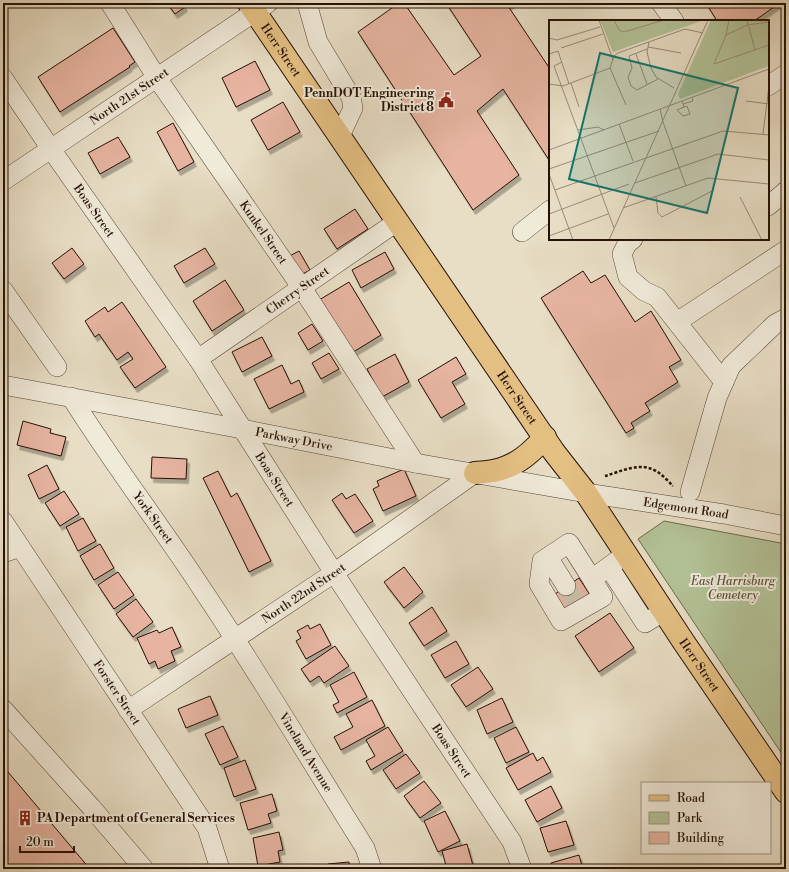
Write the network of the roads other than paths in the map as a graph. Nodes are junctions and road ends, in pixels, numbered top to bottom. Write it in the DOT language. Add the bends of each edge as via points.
graph roads {
  1 [pos="110,3"];
  2 [pos="307,3"];
  3 [pos="661,3"];
  4 [pos="257,6"];
  5 [pos="673,20"];
  6 [pos="786,74"];
  7 [pos="3,78"];
  8 [pos="158,78"];
  9 [pos="769,85"];
  10 [pos="769,86"];
  11 [pos="786,88"];
  12 [pos="340,136"];
  13 [pos="51,149"];
  14 [pos="3,181"];
  15 [pos="786,191"];
  16 [pos="769,205"];
  17 [pos="549,211"];
  18 [pos="398,221"];
  19 [pos="522,232"];
  20 [pos="632,240"];
  21 [pos="786,250"];
  22 [pos="302,288"];
  23 [pos="3,290"];
  24 [pos="786,318"];
  25 [pos="677,322"];
  26 [pos="198,358"];
  27 [pos="57,367"];
  28 [pos="724,382"];
  29 [pos="3,385"];
  30 [pos="71,397"];
  31 [pos="242,429"];
  32 [pos="545,437"];
  33 [pos="415,463"];
  34 [pos="475,473"];
  35 [pos="683,490"];
  36 [pos="586,493"];
  37 [pos="3,521"];
  38 [pos="786,526"];
  39 [pos="11,550"];
  40 [pos="626,554"];
  41 [pos="548,557"];
  42 [pos="609,567"];
  43 [pos="334,573"];
  44 [pos="592,579"];
  45 [pos="566,586"];
  46 [pos="664,611"];
  47 [pos="235,638"];
  48 [pos="3,708"];
  49 [pos="128,710"];
  50 [pos="786,792"];
  51 [pos="144,869"];
  52 [pos="220,869"];
  53 [pos="372,869"];
  54 [pos="522,869"];
  1 -- 8 [label="street, Kunkel Street"];
  2 -- 12 [label="street" via="318,42 351,97 353,108"];
  3 -- 5 [label="street"];
  4 -- 8 [label="street, North 21st Street"];
  4 -- 12 [label="main road, Herr Street"];
  6 -- 9 [label="street"];
  7 -- 13 [label="street, Boas Street"];
  8 -- 13 [label="street, North 21st Street"];
  8 -- 22 [label="street, Kunkel Street"];
  10 -- 11 [label="street"];
  12 -- 18 [label="main road, Herr Street"];
  13 -- 14 [label="street, North 21st Street"];
  13 -- 26 [label="street, Boas Street"];
  15 -- 16 [label="street"];
  17 -- 19 [label="street"];
  18 -- 22 [label="street, Cherry Street"];
  18 -- 32 [label="main road, Herr Street"];
  20 -- 25 [label="street" via="622,254 628,277 644,291 656,297"];
  21 -- 25 [label="street"];
  22 -- 26 [label="street, Cherry Street"];
  22 -- 33 [label="street, Kunkel Street"];
  23 -- 27 [label="street"];
  24 -- 28 [label="street" via="775,324 731,366"];
  25 -- 28 [label="street"];
  26 -- 31 [label="street, Boas Street"];
  28 -- 35 [label="street"];
  29 -- 30 [label="street, Parkway Drive"];
  30 -- 31 [label="street, Parkway Drive"];
  30 -- 47 [label="street, York Street"];
  31 -- 33 [label="street, Parkway Drive"];
  31 -- 43 [label="street, Boas Street"];
  32 -- 34 [label="main road" via="536,448 512,464 500,470"];
  32 -- 36 [label="main road, Herr Street"];
  33 -- 34 [label="street, Parkway Drive"];
  34 -- 36 [label="street, Parkway Drive"];
  34 -- 43 [label="street, North 22nd Street"];
  36 -- 38 [label="street, Edgemont Road"];
  36 -- 40 [label="main road, Herr Street"];
  37 -- 39 [label="street, Forster Street"];
  39 -- 49 [label="street, Forster Street"];
  40 -- 42 [label="street"];
  40 -- 46 [label="main road, Herr Street"];
  41 -- 44 [label="street" via="569,543"];
  41 -- 44 [label="street" via="542,561 539,584 561,621 579,607 602,597"];
  41 -- 45 [label="street"];
  42 -- 44 [label="street"];
  42 -- 46 [label="street" via="645,623"];
  43 -- 47 [label="street, North 22nd Street"];
  43 -- 54 [label="street, Boas Street" via="512,842"];
  46 -- 50 [label="main road, Herr Street"];
  47 -- 49 [label="street, North 22nd Street"];
  47 -- 53 [label="street, Vineland Avenue" via="365,848"];
  48 -- 51 [label="street"];
  49 -- 52 [label="street, Forster Street" via="207,828"];
}
